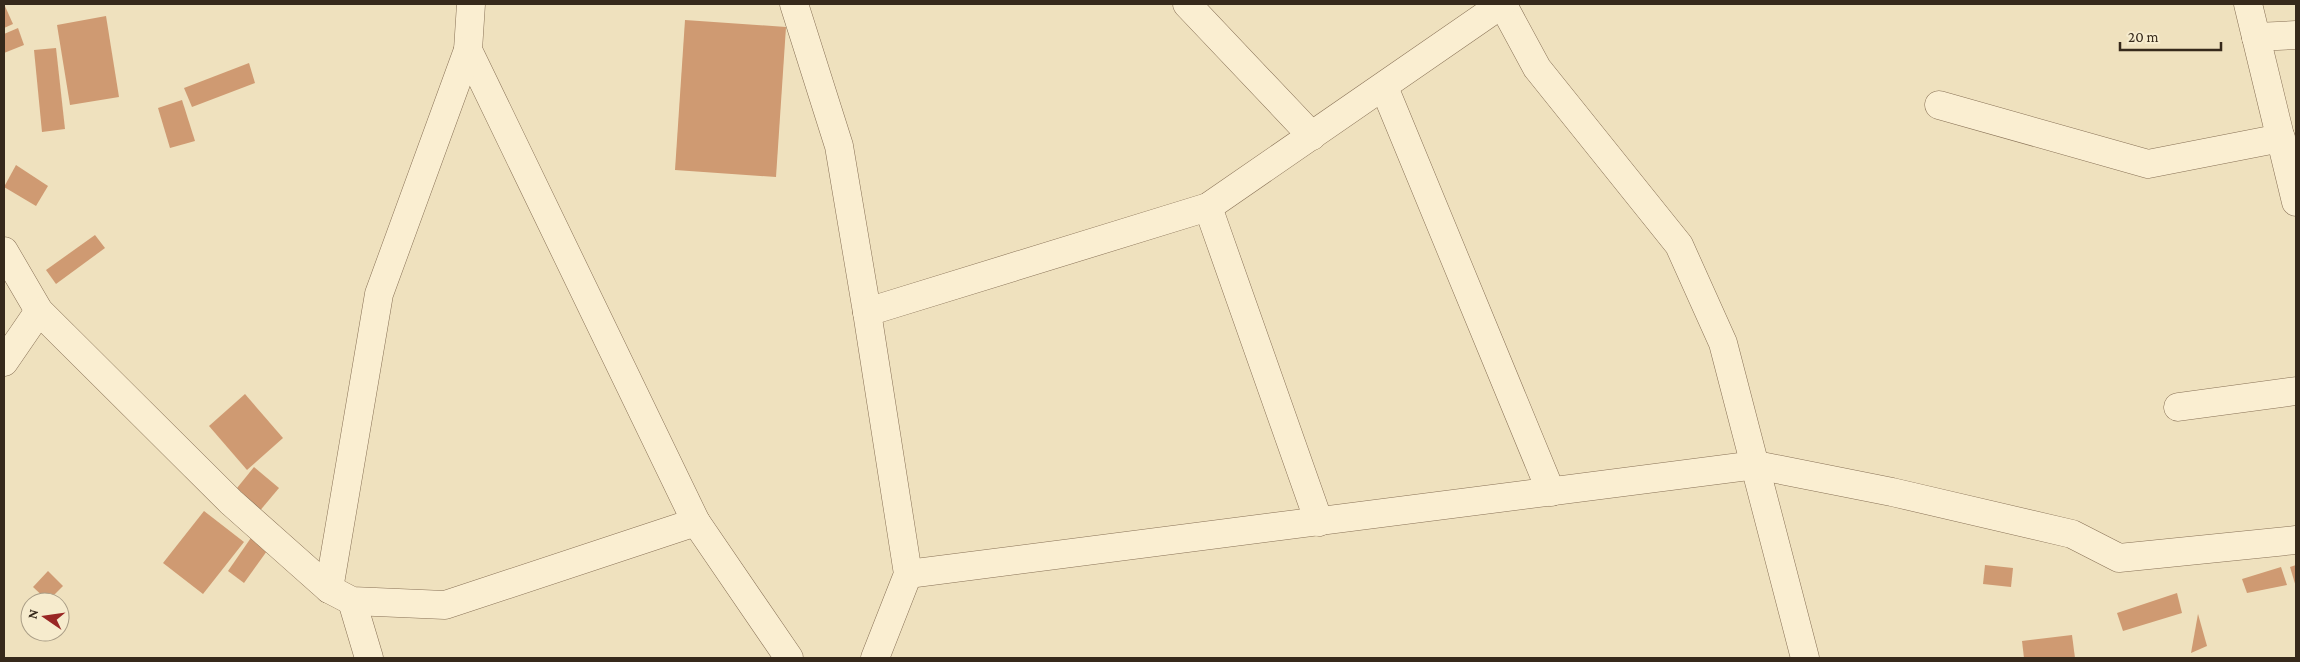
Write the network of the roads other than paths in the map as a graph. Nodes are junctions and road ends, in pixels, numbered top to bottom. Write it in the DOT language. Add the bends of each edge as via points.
graph roads {
  1 [pos="471,4"];
  2 [pos="794,4"];
  3 [pos="1187,4"];
  4 [pos="1502,4"];
  5 [pos="2248,4"];
  6 [pos="2296,35"];
  7 [pos="2256,37"];
  8 [pos="468,50"];
  9 [pos="1384,86"];
  10 [pos="1939,105"];
  11 [pos="1312,136"];
  12 [pos="2281,138"];
  13 [pos="2296,202"];
  14 [pos="1208,207"];
  15 [pos="4,251"];
  16 [pos="39,311"];
  17 [pos="867,312"];
  18 [pos="4,362"];
  19 [pos="2296,391"];
  20 [pos="2178,406"];
  21 [pos="1756,466"];
  22 [pos="1551,492"];
  23 [pos="696,522"];
  24 [pos="1318,522"];
  25 [pos="2296,540"];
  26 [pos="908,574"];
  27 [pos="341,595"];
  28 [pos="369,658"];
  29 [pos="789,658"];
  30 [pos="875,658"];
  31 [pos="1805,658"];
  1 -- 8 [label="street"];
  2 -- 17 [label="street" via="838,146"];
  3 -- 11 [label="street"];
  4 -- 9 [label="street"];
  4 -- 21 [label="street" via="1537,68 1680,245 1723,343"];
  5 -- 7 [label="street"];
  6 -- 7 [label="street"];
  7 -- 12 [label="street"];
  8 -- 23 [label="street"];
  8 -- 27 [label="street" via="379,294"];
  9 -- 11 [label="street"];
  9 -- 22 [label="street"];
  10 -- 12 [label="street" via="2148,164"];
  11 -- 14 [label="street"];
  12 -- 13 [label="street"];
  14 -- 17 [label="street"];
  14 -- 24 [label="street"];
  15 -- 16 [label="street"];
  16 -- 18 [label="street"];
  16 -- 27 [label="street" via="231,502"];
  17 -- 26 [label="street"];
  19 -- 20 [label="street"];
  21 -- 22 [label="street"];
  21 -- 25 [label="street" via="1892,492 2072,534 2119,558"];
  21 -- 31 [label="street"];
  22 -- 24 [label="street"];
  23 -- 27 [label="street" via="445,605"];
  23 -- 29 [label="street"];
  24 -- 26 [label="street"];
  26 -- 30 [label="street"];
  27 -- 28 [label="street"];
}
